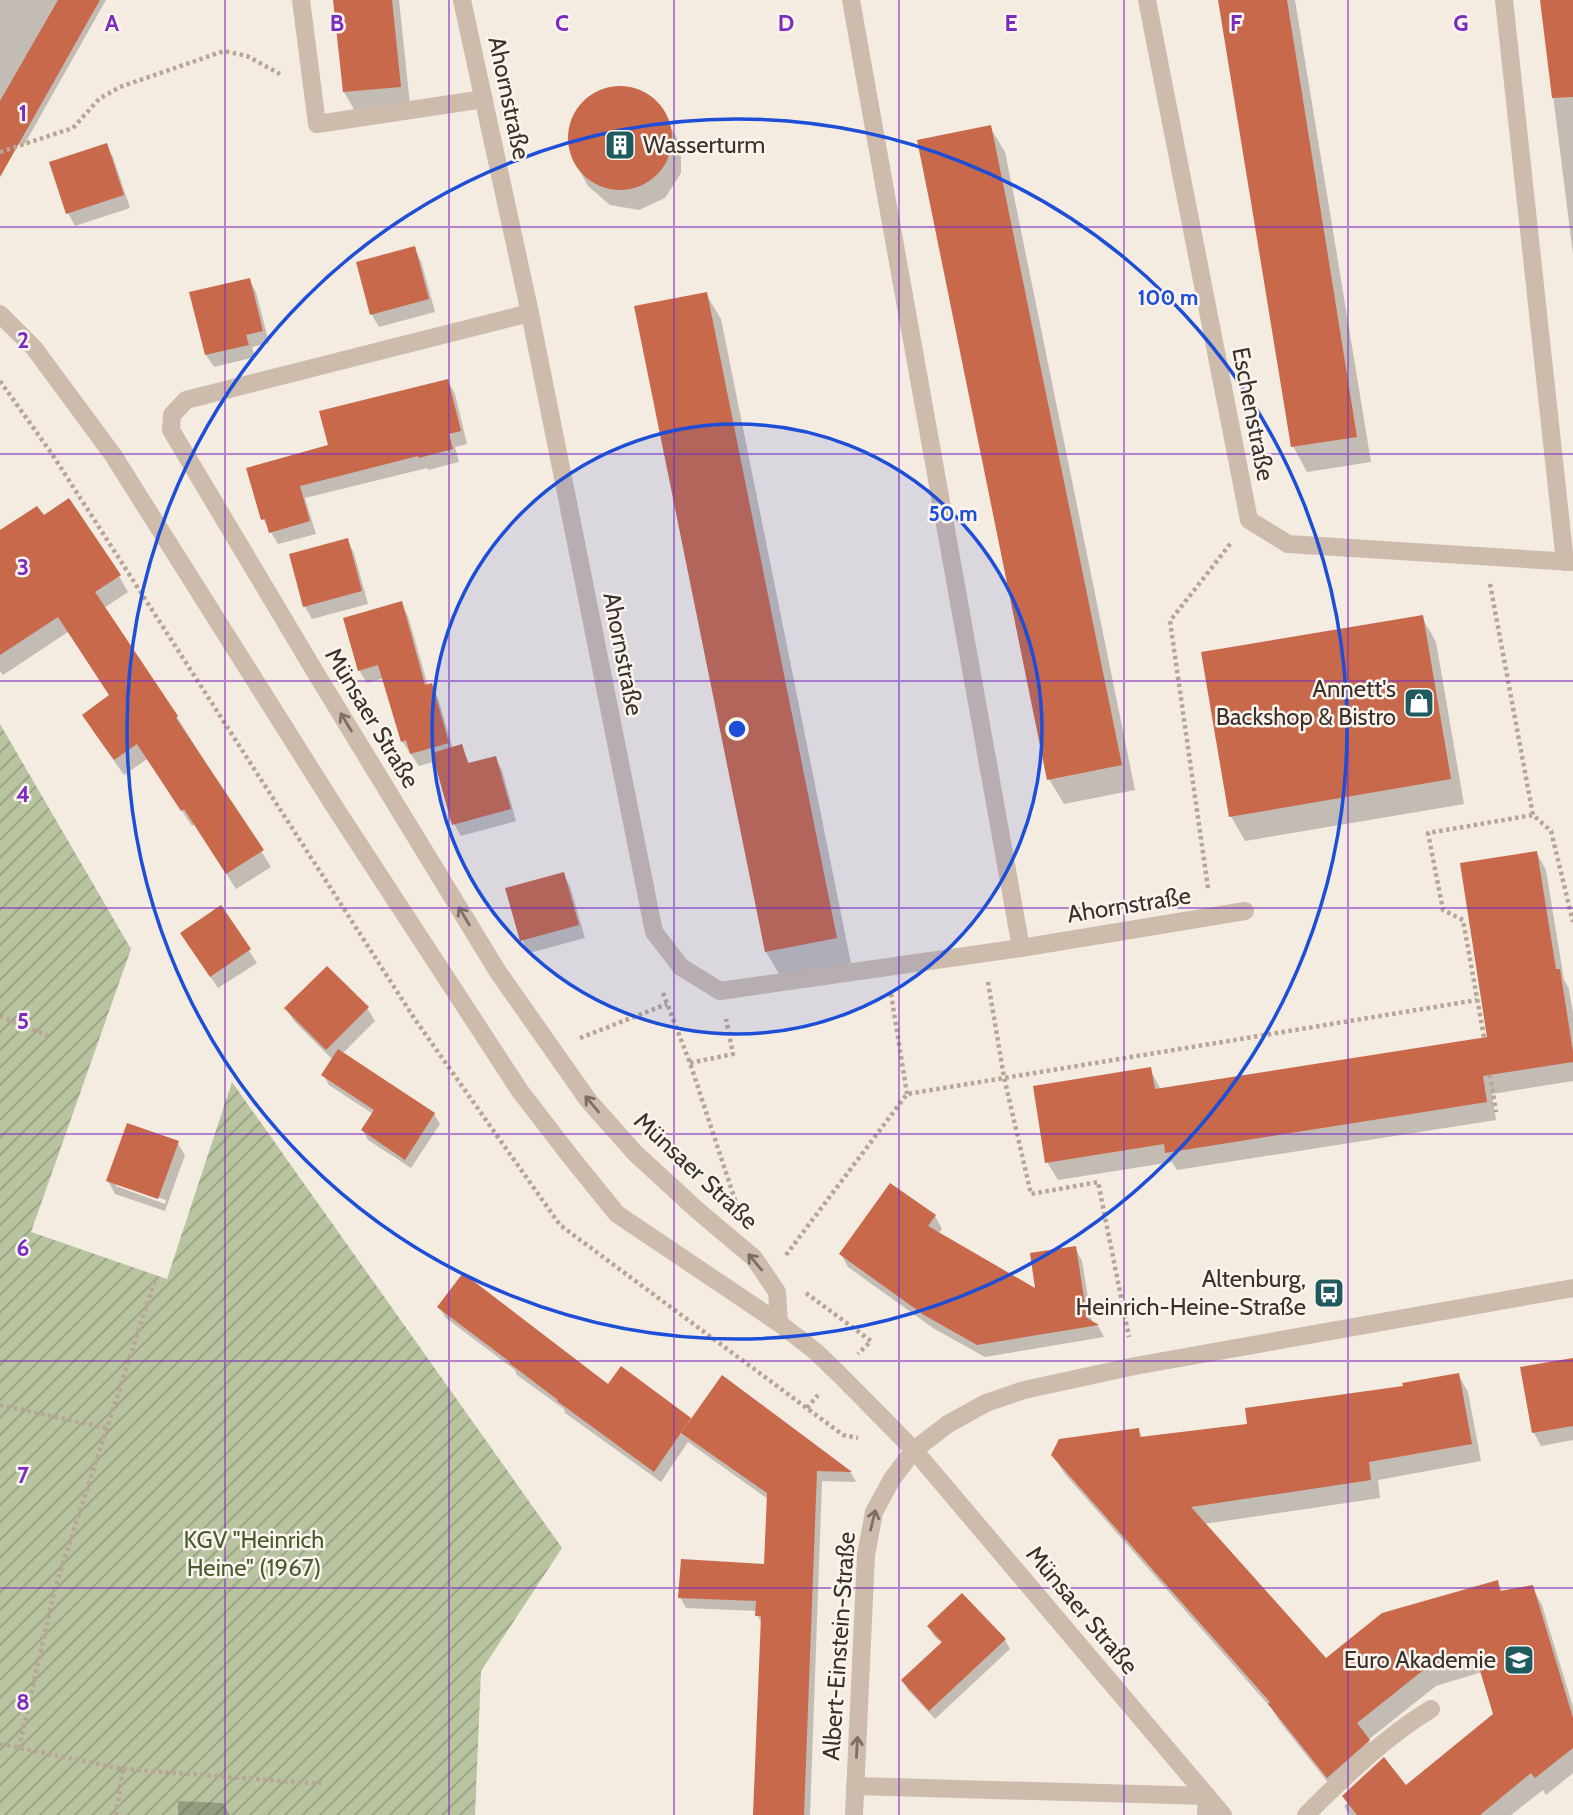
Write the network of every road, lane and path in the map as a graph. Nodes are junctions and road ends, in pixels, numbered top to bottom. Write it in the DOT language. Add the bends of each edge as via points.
graph roads {
  1 [pos="301,0"];
  2 [pos="463,0"];
  3 [pos="851,0"];
  4 [pos="1147,0"];
  5 [pos="1504,0"];
  6 [pos="312,92"];
  7 [pos="484,99"];
  8 [pos="0,152"];
  9 [pos="530,313"];
  10 [pos="0,314"];
  11 [pos="1249,520"];
  12 [pos="1485,556"];
  13 [pos="1569,562"];
  14 [pos="1533,815"];
  15 [pos="1245,911"];
  16 [pos="1212,916"];
  17 [pos="1573,922"];
  18 [pos="1021,948"];
  19 [pos="984,953"];
  20 [pos="887,967"];
  21 [pos="720,991"];
  22 [pos="663,992"];
  23 [pos="1477,1000"];
  24 [pos="667,1004"];
  25 [pos="0,1016"];
  26 [pos="48,1036"];
  27 [pos="1484,1037"];
  28 [pos="552,1049"];
  29 [pos="690,1063"];
  30 [pos="1490,1075"];
  31 [pos="1004,1077"];
  32 [pos="907,1094"];
  33 [pos="1496,1112"];
  34 [pos="737,1204"];
  35 [pos="783,1259"];
  36 [pos="155,1280"];
  37 [pos="1573,1288"];
  38 [pos="779,1323"];
  39 [pos="1135,1366"];
  40 [pos="0,1405"];
  41 [pos="107,1428"];
  42 [pos="914,1450"];
  43 [pos="1431,1709"];
  44 [pos="0,1744"];
  45 [pos="19,1748"];
  46 [pos="123,1769"];
  47 [pos="321,1784"];
  48 [pos="855,1786"];
  49 [pos="1207,1796"];
  50 [pos="116,1815"];
  51 [pos="854,1815"];
  52 [pos="1206,1815"];
  53 [pos="1223,1815"];
  54 [pos="1306,1815"];
  1 -- 6 [label="street"];
  2 -- 7 [label="street, Ahornstraße"];
  3 -- 18 [label="street"];
  4 -- 11 [label="street, Eschenstraße"];
  5 -- 13 [label="street, Eschenstraße"];
  6 -- 7 [label="street" via="317,124"];
  6 -- 8 [label="path" via="247,56 224,51 120,87 99,99 73,128"];
  7 -- 9 [label="street, Ahornstraße"];
  9 -- 21 [label="street, Ahornstraße" via="654,932 681,967"];
  28 -- 9 [label="street, Münsaer Straße, one-way" via="498,972 171,430 172,415 186,400"];
  10 -- 38 [label="street, Münsaer Straße" via="34,348 113,455 520,1091 617,1214"];
  11 -- 12 [label="street, Eschenstraße" via="1288,544"];
  11 -- 16 [label="path" via="1170,621"];
  12 -- 13 [label="street, Eschenstraße"];
  12 -- 14 [label="path"];
  14 -- 17 [label="path" via="1551,831"];
  14 -- 23 [label="path" via="1428,834 1443,909 1463,920"];
  15 -- 16 [label="street, Ahornstraße"];
  16 -- 18 [label="street, Ahornstraße"];
  18 -- 19 [label="street, Ahornstraße"];
  19 -- 20 [label="street, Ahornstraße"];
  19 -- 31 [label="path"];
  20 -- 21 [label="street, Ahornstraße"];
  20 -- 32 [label="path"];
  21 -- 29 [label="path" via="733,1054"];
  22 -- 24 [label="path"];
  23 -- 27 [label="path"];
  23 -- 31 [label="path"];
  24 -- 28 [label="path"];
  24 -- 29 [label="path"];
  25 -- 26 [label="path"];
  38 -- 28 [label="street, Münsaer Straße, one-way" via="777,1292 754,1258 635,1153 588,1100"];
  29 -- 34 [label="path"];
  30 -- 33 [label="path"];
  31 -- 32 [label="path"];
  31 -- 39 [label="path" via="1031,1194 1098,1182"];
  32 -- 35 [label="path"];
  36 -- 41 [label="path"];
  37 -- 39 [label="street, Albert-Einstein-Straße"];
  38 -- 42 [label="street, Münsaer Straße" via="831,1366"];
  39 -- 42 [label="street, Albert-Einstein-Straße" via="986,1403"];
  40 -- 41 [label="path"];
  41 -- 45 [label="path" via="55,1588"];
  48 -- 42 [label="street, Albert-Einstein-Straße, one-way" via="866,1555 874,1512 891,1479"];
  42 -- 49 [label="street, Münsaer Straße"];
  43 -- 54 [label="street" via="1405,1725"];
  44 -- 45 [label="path"];
  45 -- 46 [label="path"];
  46 -- 47 [label="path"];
  46 -- 50 [label="path"];
  48 -- 49 [label="street"];
  48 -- 51 [label="street, Albert-Einstein-Straße"];
  49 -- 52 [label="street"];
  49 -- 53 [label="street, Münsaer Straße"];
}
